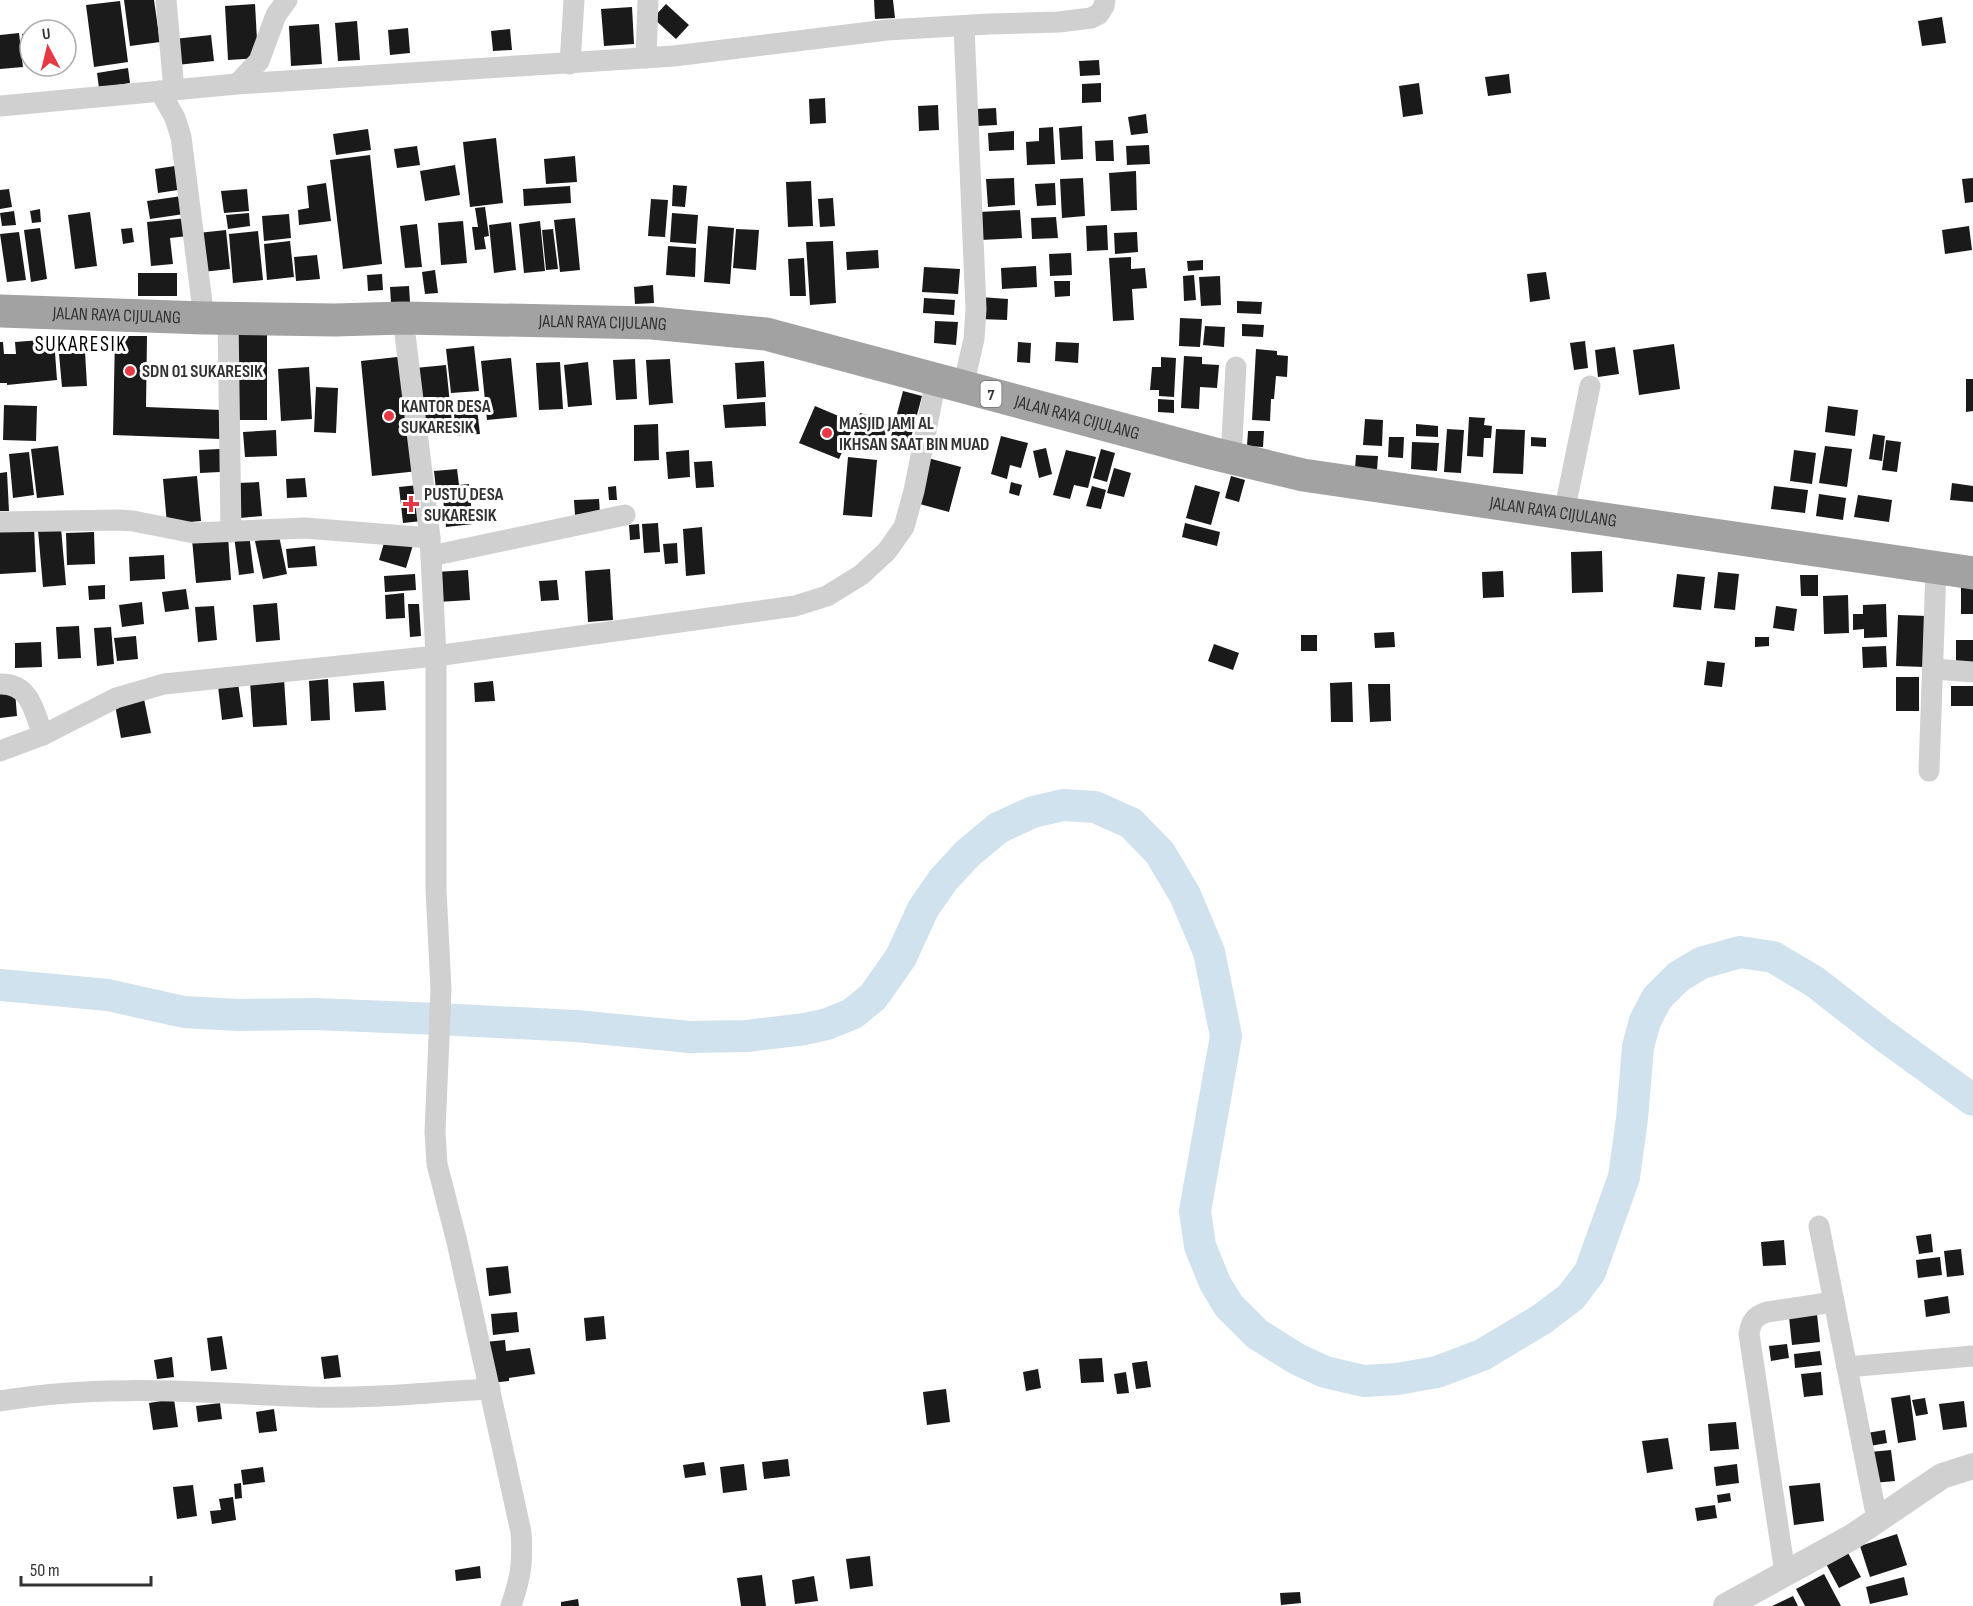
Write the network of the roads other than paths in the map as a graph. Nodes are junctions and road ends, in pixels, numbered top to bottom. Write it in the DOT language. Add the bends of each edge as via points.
graph roads {
  1 [pos="166,0"];
  2 [pos="286,0"];
  3 [pos="574,0"];
  4 [pos="648,0"];
  5 [pos="1105,0"];
  6 [pos="964,27"];
  7 [pos="646,58"];
  8 [pos="570,64"];
  9 [pos="237,84"];
  10 [pos="167,90"];
  11 [pos="0,106"];
  12 [pos="0,312"];
  13 [pos="216,318"];
  14 [pos="403,318"];
  15 [pos="1236,368"];
  16 [pos="950,383"];
  17 [pos="1590,386"];
  18 [pos="1231,458"];
  19 [pos="1564,513"];
  20 [pos="625,514"];
  21 [pos="0,522"];
  22 [pos="231,532"];
  23 [pos="430,547"];
  24 [pos="1936,568"];
  25 [pos="1973,573"];
  26 [pos="436,656"];
  27 [pos="1934,669"];
  28 [pos="1973,672"];
  29 [pos="0,684"];
  30 [pos="43,735"];
  31 [pos="0,751"];
  32 [pos="1929,771"];
  33 [pos="1819,1226"];
  34 [pos="1834,1302"];
  35 [pos="1973,1356"];
  36 [pos="1847,1367"];
  37 [pos="490,1389"];
  38 [pos="0,1401"];
  39 [pos="1973,1466"];
  40 [pos="1877,1519"];
  41 [pos="1785,1573"];
  42 [pos="511,1606"];
  43 [pos="1726,1606"];
  1 -- 10 [label="street"];
  2 -- 9 [label="street" via="276,15 259,61"];
  3 -- 8 [label="street"];
  4 -- 7 [label="street"];
  5 -- 6 [label="street" via="1099,14 1091,18"];
  6 -- 7 [label="street" via="887,30"];
  6 -- 16 [label="street" via="976,298 974,339"];
  7 -- 8 [label="street"];
  8 -- 9 [label="street"];
  9 -- 10 [label="street"];
  10 -- 11 [label="street"];
  10 -- 13 [label="street" via="181,137"];
  12 -- 13 [label="highway, JALAN RAYA CIJULANG / 7"];
  13 -- 14 [label="highway, JALAN RAYA CIJULANG / 7"];
  13 -- 22 [label="street"];
  14 -- 16 [label="highway, JALAN RAYA CIJULANG / 7" via="687,325 766,334"];
  14 -- 23 [label="street"];
  15 -- 18 [label="street"];
  16 -- 18 [label="highway, JALAN RAYA CIJULANG / 7"];
  16 -- 26 [label="street" via="904,527 887,551 861,576 827,596 795,606"];
  17 -- 19 [label="street"];
  18 -- 19 [label="highway, JALAN RAYA CIJULANG / 7" via="1335,481"];
  19 -- 24 [label="highway, JALAN RAYA CIJULANG / 7"];
  20 -- 23 [label="street"];
  21 -- 22 [label="street" via="133,520 194,533"];
  22 -- 23 [label="street" via="305,528"];
  23 -- 26 [label="street"];
  24 -- 25 [label="highway, JALAN RAYA CIJULANG / 7"];
  24 -- 27 [label="street"];
  26 -- 30 [label="street" via="164,684 116,698"];
  26 -- 37 [label="street" via="436,889 441,990 436,1069 437,1164"];
  27 -- 28 [label="street"];
  27 -- 32 [label="street"];
  29 -- 30 [label="street" via="20,687"];
  30 -- 31 [label="street"];
  33 -- 34 [label="street"];
  34 -- 36 [label="street"];
  34 -- 41 [label="street" via="1767,1312 1751,1322 1749,1334"];
  35 -- 36 [label="street"];
  36 -- 40 [label="street"];
  37 -- 38 [label="street" via="314,1397 146,1391 55,1394"];
  37 -- 42 [label="street" via="521,1532 521,1576"];
  39 -- 40 [label="street" via="1942,1476"];
  40 -- 41 [label="street"];
  41 -- 43 [label="street"];
}
